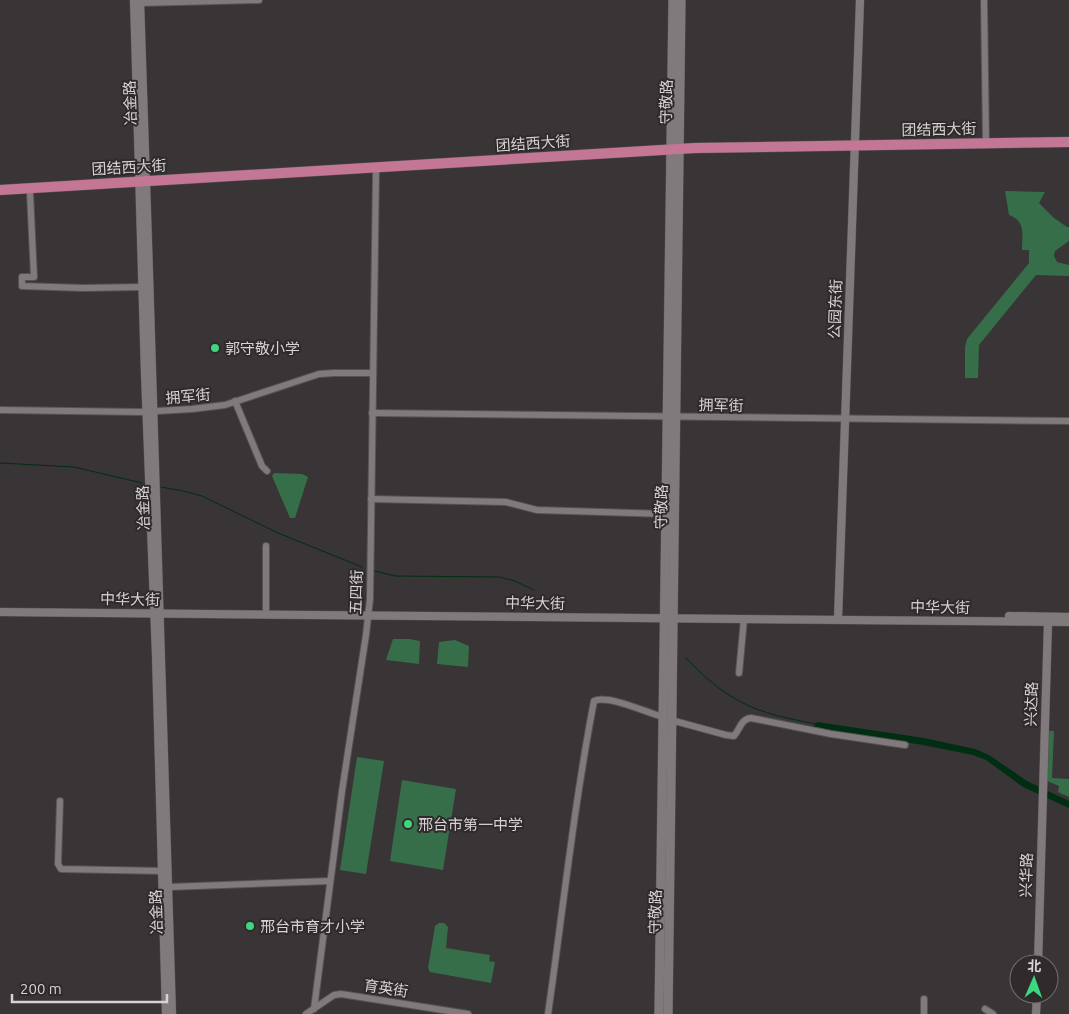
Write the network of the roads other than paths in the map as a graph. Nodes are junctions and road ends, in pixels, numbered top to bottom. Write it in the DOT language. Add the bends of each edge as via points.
graph roads {
  1 [pos="259,0"];
  2 [pos="673,0"];
  3 [pos="682,0"];
  4 [pos="860,0"];
  5 [pos="984,0"];
  6 [pos="138,1"];
  7 [pos="1069,142"];
  8 [pos="986,143"];
  9 [pos="1069,147"];
  10 [pos="855,148"];
  11 [pos="675,152"];
  12 [pos="376,173"];
  13 [pos="143,184"];
  14 [pos="0,190"];
  15 [pos="30,193"];
  16 [pos="0,195"];
  17 [pos="142,287"];
  18 [pos="373,373"];
  19 [pos="235,401"];
  20 [pos="0,410"];
  21 [pos="150,412"];
  22 [pos="372,413"];
  23 [pos="672,416"];
  24 [pos="845,419"];
  25 [pos="1069,421"];
  26 [pos="267,471"];
  27 [pos="371,498"];
  28 [pos="666,514"];
  29 [pos="266,546"];
  30 [pos="0,607"];
  31 [pos="266,609"];
  32 [pos="158,611"];
  33 [pos="0,612"];
  34 [pos="368,612"];
  35 [pos="669,615"];
  36 [pos="838,617"];
  37 [pos="1069,617"];
  38 [pos="744,619"];
  39 [pos="1048,622"];
  40 [pos="1069,622"];
  41 [pos="740,674"];
  42 [pos="667,719"];
  43 [pos="905,745"];
  44 [pos="1043,788"];
  45 [pos="60,801"];
  46 [pos="162,871"];
  47 [pos="330,881"];
  48 [pos="169,887"];
  49 [pos="1038,954"];
  50 [pos="924,999"];
  51 [pos="314,1009"];
  52 [pos="985,1009"];
  53 [pos="166,1014"];
  54 [pos="172,1014"];
  55 [pos="306,1014"];
  56 [pos="468,1014"];
  57 [pos="548,1014"];
  58 [pos="659,1014"];
  59 [pos="668,1014"];
  60 [pos="924,1014"];
  61 [pos="994,1014"];
  1 -- 6 [label="street"];
  2 -- 11 [label="main road, 守敬路"];
  3 -- 11 [label="main road, 守敬路"];
  4 -- 10 [label="street, 公园东街"];
  5 -- 8 [label="street"];
  6 -- 13 [label="street, 冶金路"];
  7 -- 8 [label="main road, 团结西大街"];
  8 -- 10 [label="main road, 团结西大街"];
  9 -- 10 [label="main road, 团结西大街"];
  10 -- 11 [label="main road, 团结西大街"];
  10 -- 24 [label="street, 公园东街"];
  11 -- 12 [label="main road, 团结西大街"];
  11 -- 13 [label="main road, 团结西大街"];
  11 -- 23 [label="main road, 守敬路"];
  12 -- 13 [label="main road, 团结西大街"];
  12 -- 18 [label="street, 五四街"];
  13 -- 14 [label="main road, 团结西大街"];
  13 -- 15 [label="main road, 团结西大街"];
  13 -- 17 [label="street, 冶金路"];
  13 -- 21 [label="street, 冶金路"];
  15 -- 16 [label="main road, 团结西大街"];
  15 -- 17 [label="street" via="34,277 22,277 22,286"];
  17 -- 21 [label="street, 冶金路"];
  18 -- 19 [label="street, 拥军街" via="319,374"];
  18 -- 22 [label="street, 五四街"];
  19 -- 21 [label="street, 拥军街" via="210,407"];
  19 -- 26 [label="street"];
  20 -- 21 [label="street, 拥军街"];
  21 -- 32 [label="street, 冶金路"];
  22 -- 23 [label="street, 拥军街"];
  22 -- 27 [label="street, 五四街"];
  23 -- 24 [label="street, 拥军街"];
  23 -- 28 [label="main road, 守敬路"];
  23 -- 35 [label="main road, 守敬路"];
  24 -- 25 [label="street, 拥军街"];
  24 -- 36 [label="street, 公园东街"];
  27 -- 28 [label="street" via="506,502 537,510"];
  27 -- 34 [label="street, 五四街"];
  28 -- 35 [label="main road, 守敬路"];
  29 -- 31 [label="street"];
  30 -- 32 [label="street, 中华大街"];
  31 -- 32 [label="street, 中华大街"];
  31 -- 34 [label="street, 中华大街"];
  32 -- 33 [label="street, 中华大街"];
  32 -- 34 [label="street, 中华大街"];
  32 -- 46 [label="street, 冶金路"];
  32 -- 48 [label="street, 冶金路"];
  34 -- 35 [label="street, 中华大街"];
  34 -- 47 [label="street, 五四街"];
  35 -- 36 [label="street, 中华大街"];
  35 -- 38 [label="street, 中华大街"];
  35 -- 42 [label="main road, 守敬路"];
  36 -- 37 [label="street, 中华大街"];
  36 -- 38 [label="street, 中华大街"];
  36 -- 39 [label="street, 中华大街"];
  38 -- 41 [label="street"];
  39 -- 40 [label="street, 中华大街"];
  39 -- 44 [label="street, 兴达路"];
  42 -- 43 [label="street" via="734,736 742,722 751,718"];
  42 -- 57 [label="street" via="608,700 594,701 580,775"];
  42 -- 58 [label="main road, 守敬路"];
  42 -- 59 [label="main road, 守敬路"];
  44 -- 49 [label="street, 兴华路"];
  45 -- 46 [label="street" via="58,864 61,869"];
  46 -- 53 [label="street, 冶金路"];
  47 -- 48 [label="street"];
  47 -- 51 [label="street, 五四街"];
  48 -- 54 [label="street, 冶金路"];
  50 -- 60 [label="street"];
  51 -- 55 [label="street, 育英街"];
  51 -- 56 [label="street, 育英街" via="334,995 341,994"];
  52 -- 61 [label="street"];
}
